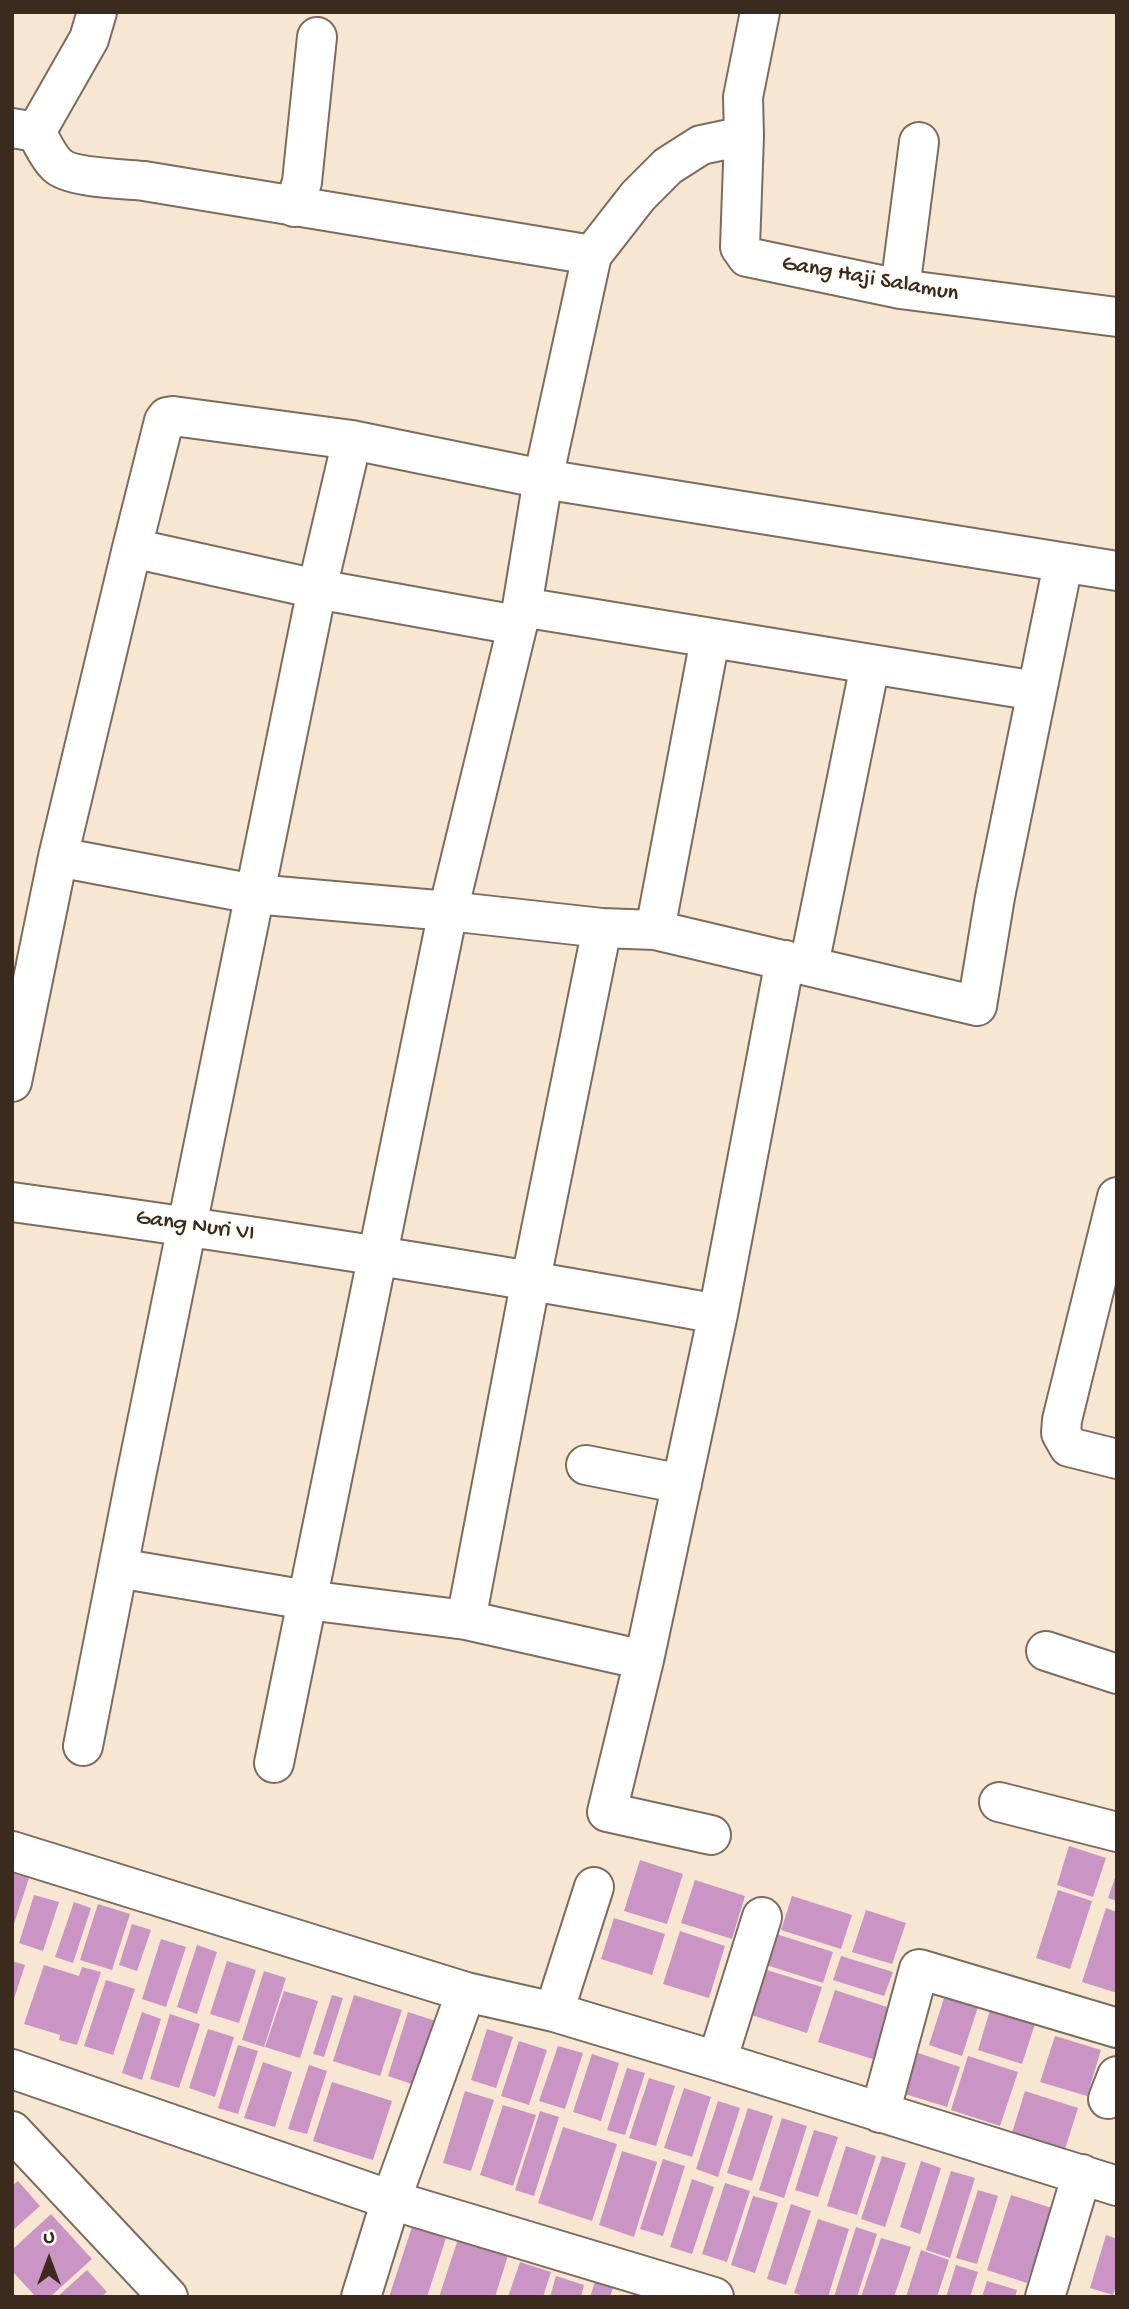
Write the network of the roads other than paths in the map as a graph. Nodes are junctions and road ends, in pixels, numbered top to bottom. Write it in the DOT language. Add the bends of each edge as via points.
graph roads {
  1 [pos="97,12"];
  2 [pos="760,12"];
  3 [pos="317,37"];
  4 [pos="24,130"];
  5 [pos="744,136"];
  6 [pos="919,142"];
  7 [pos="294,207"];
  8 [pos="593,255"];
  9 [pos="900,289"];
  10 [pos="1117,317"];
  11 [pos="352,440"];
  12 [pos="543,479"];
  13 [pos="132,548"];
  14 [pos="1063,564"];
  15 [pos="1117,571"];
  16 [pos="317,589"];
  17 [pos="519,616"];
  18 [pos="710,639"];
  19 [pos="870,665"];
  20 [pos="1036,691"];
  21 [pos="58,857"];
  22 [pos="254,894"];
  23 [pos="448,911"];
  24 [pos="603,928"];
  25 [pos="656,930"];
  26 [pos="797,963"];
  27 [pos="12,1082"];
  28 [pos="1117,1197"];
  29 [pos="12,1202"];
  30 [pos="186,1226"];
  31 [pos="1111,1252"];
  32 [pos="378,1254"];
  33 [pos="531,1279"];
  34 [pos="718,1314"];
  35 [pos="1117,1459"];
  36 [pos="586,1465"];
  37 [pos="682,1484"];
  38 [pos="118,1568"];
  39 [pos="307,1600"];
  40 [pos="466,1620"];
  41 [pos="1046,1651"];
  42 [pos="644,1660"];
  43 [pos="1117,1674"];
  44 [pos="83,1746"];
  45 [pos="274,1763"];
  46 [pos="999,1802"];
  47 [pos="1117,1832"];
  48 [pos="711,1835"];
  49 [pos="12,1851"];
  50 [pos="594,1887"];
  51 [pos="762,1917"];
  52 [pos="466,1992"];
  53 [pos="554,2012"];
  54 [pos="1117,2028"];
  55 [pos="717,2061"];
  56 [pos="12,2069"];
  57 [pos="880,2113"];
  58 [pos="12,2131"];
  59 [pos="1099,2180"];
  60 [pos="391,2200"];
  61 [pos="168,2297"];
  62 [pos="361,2297"];
  63 [pos="714,2297"];
  64 [pos="1045,2297"];
  1 -- 4 [label="street" via="89,39"];
  2 -- 5 [label="street" via="743,97"];
  3 -- 7 [label="street" via="302,182"];
  4 -- 7 [label="street" via="60,168"];
  5 -- 8 [label="street" via="701,145 668,166 638,196"];
  5 -- 9 [label="street, Gang Haji Salamun" via="742,253"];
  6 -- 9 [label="street"];
  7 -- 8 [label="street"];
  8 -- 12 [label="street"];
  9 -- 10 [label="street, Gang Haji Salamun"];
  11 -- 12 [label="street"];
  11 -- 13 [label="street" via="167,417"];
  11 -- 16 [label="street"];
  12 -- 14 [label="street"];
  12 -- 17 [label="street"];
  13 -- 16 [label="street"];
  13 -- 21 [label="street"];
  14 -- 15 [label="street"];
  14 -- 20 [label="street"];
  16 -- 17 [label="street"];
  16 -- 22 [label="street"];
  17 -- 18 [label="street"];
  17 -- 23 [label="street"];
  18 -- 19 [label="street"];
  18 -- 25 [label="street"];
  19 -- 20 [label="street"];
  19 -- 26 [label="street"];
  20 -- 26 [label="street" via="977,1006"];
  21 -- 22 [label="street"];
  21 -- 27 [label="street"];
  22 -- 23 [label="street"];
  22 -- 30 [label="street"];
  23 -- 24 [label="street"];
  23 -- 32 [label="street"];
  24 -- 25 [label="street"];
  24 -- 33 [label="street"];
  25 -- 26 [label="street"];
  26 -- 34 [label="street"];
  28 -- 31 [label="street"];
  29 -- 30 [label="street, Gang Nuri VI"];
  30 -- 32 [label="street, Gang Nuri VI"];
  30 -- 38 [label="street"];
  31 -- 35 [label="street" via="1061,1433 1069,1447"];
  32 -- 33 [label="street, Gang Nuri VI"];
  32 -- 39 [label="street"];
  33 -- 34 [label="street, Gang Nuri VI"];
  33 -- 40 [label="street"];
  34 -- 37 [label="street"];
  36 -- 37 [label="street"];
  37 -- 42 [label="street"];
  38 -- 39 [label="street"];
  38 -- 44 [label="street"];
  39 -- 40 [label="street"];
  39 -- 45 [label="street"];
  40 -- 42 [label="street"];
  41 -- 43 [label="street"];
  42 -- 48 [label="street" via="607,1812"];
  46 -- 47 [label="street"];
  49 -- 52 [label="street"];
  50 -- 53 [label="street"];
  51 -- 55 [label="street"];
  52 -- 53 [label="street"];
  52 -- 60 [label="street"];
  53 -- 55 [label="street"];
  54 -- 57 [label="street" via="919,1969"];
  55 -- 57 [label="street"];
  56 -- 60 [label="street"];
  57 -- 59 [label="street"];
  58 -- 61 [label="street"];
  59 -- 64 [label="street"];
  60 -- 62 [label="street"];
  60 -- 63 [label="street"];
}
